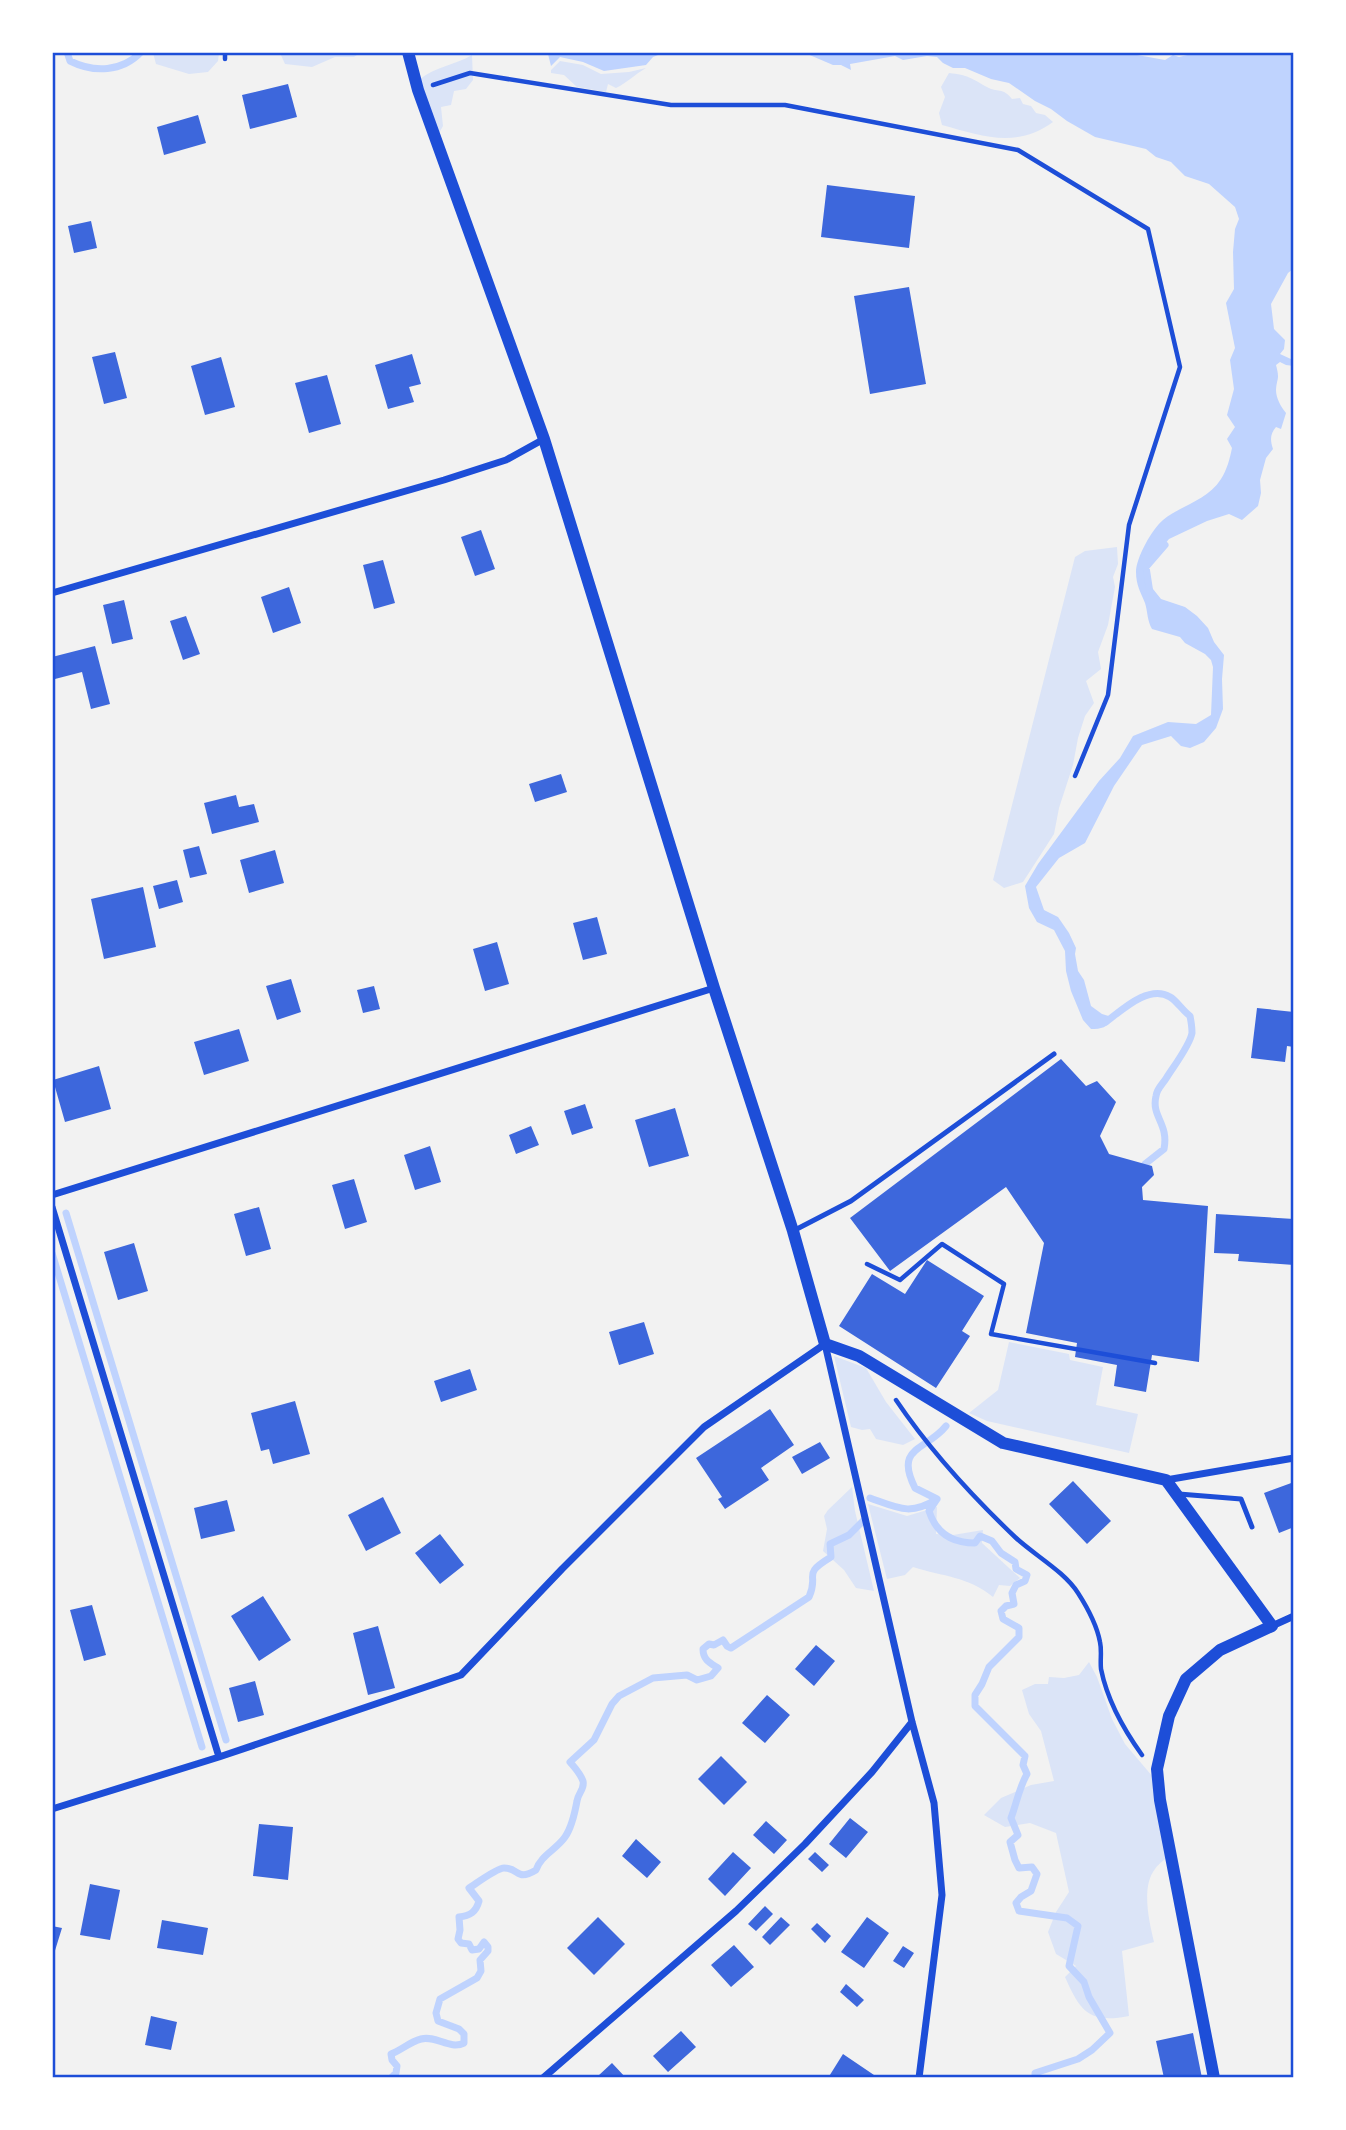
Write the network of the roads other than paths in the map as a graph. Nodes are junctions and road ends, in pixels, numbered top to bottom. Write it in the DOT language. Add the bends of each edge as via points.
graph roads {
  1 [pos="408,52"];
  2 [pos="544,439"];
  3 [pos="52,593"];
  4 [pos="714,988"];
  5 [pos="1054,1054"];
  6 [pos="52,1195"];
  7 [pos="52,1207"];
  8 [pos="793,1231"];
  9 [pos="825,1344"];
  10 [pos="1293,1458"];
  11 [pos="1166,1480"];
  12 [pos="1176,1494"];
  13 [pos="1252,1527"];
  14 [pos="1293,1616"];
  15 [pos="1272,1626"];
  16 [pos="912,1722"];
  17 [pos="219,1756"];
  18 [pos="52,1809"];
  19 [pos="543,2077"];
  20 [pos="919,2077"];
  21 [pos="1214,2077"];
  1 -- 2 [label="street"];
  2 -- 3 [label="street" via="506,460 444,480"];
  2 -- 4 [label="street"];
  4 -- 6 [label="street"];
  4 -- 8 [label="street"];
  5 -- 8 [label="lane" via="852,1201"];
  7 -- 17 [label="street"];
  8 -- 9 [label="street"];
  9 -- 11 [label="street" via="859,1356 1003,1443"];
  9 -- 16 [label="street"];
  9 -- 17 [label="street" via="704,1427 461,1675"];
  10 -- 11 [label="street"];
  11 -- 12 [label="street"];
  12 -- 13 [label="lane" via="1241,1499"];
  12 -- 15 [label="street"];
  14 -- 15 [label="street"];
  15 -- 21 [label="street" via="1220,1650 1186,1679 1169,1716 1157,1769"];
  16 -- 19 [label="street" via="864,1781 736,1911"];
  16 -- 20 [label="street" via="934,1803 942,1895"];
  17 -- 18 [label="street"];
}
